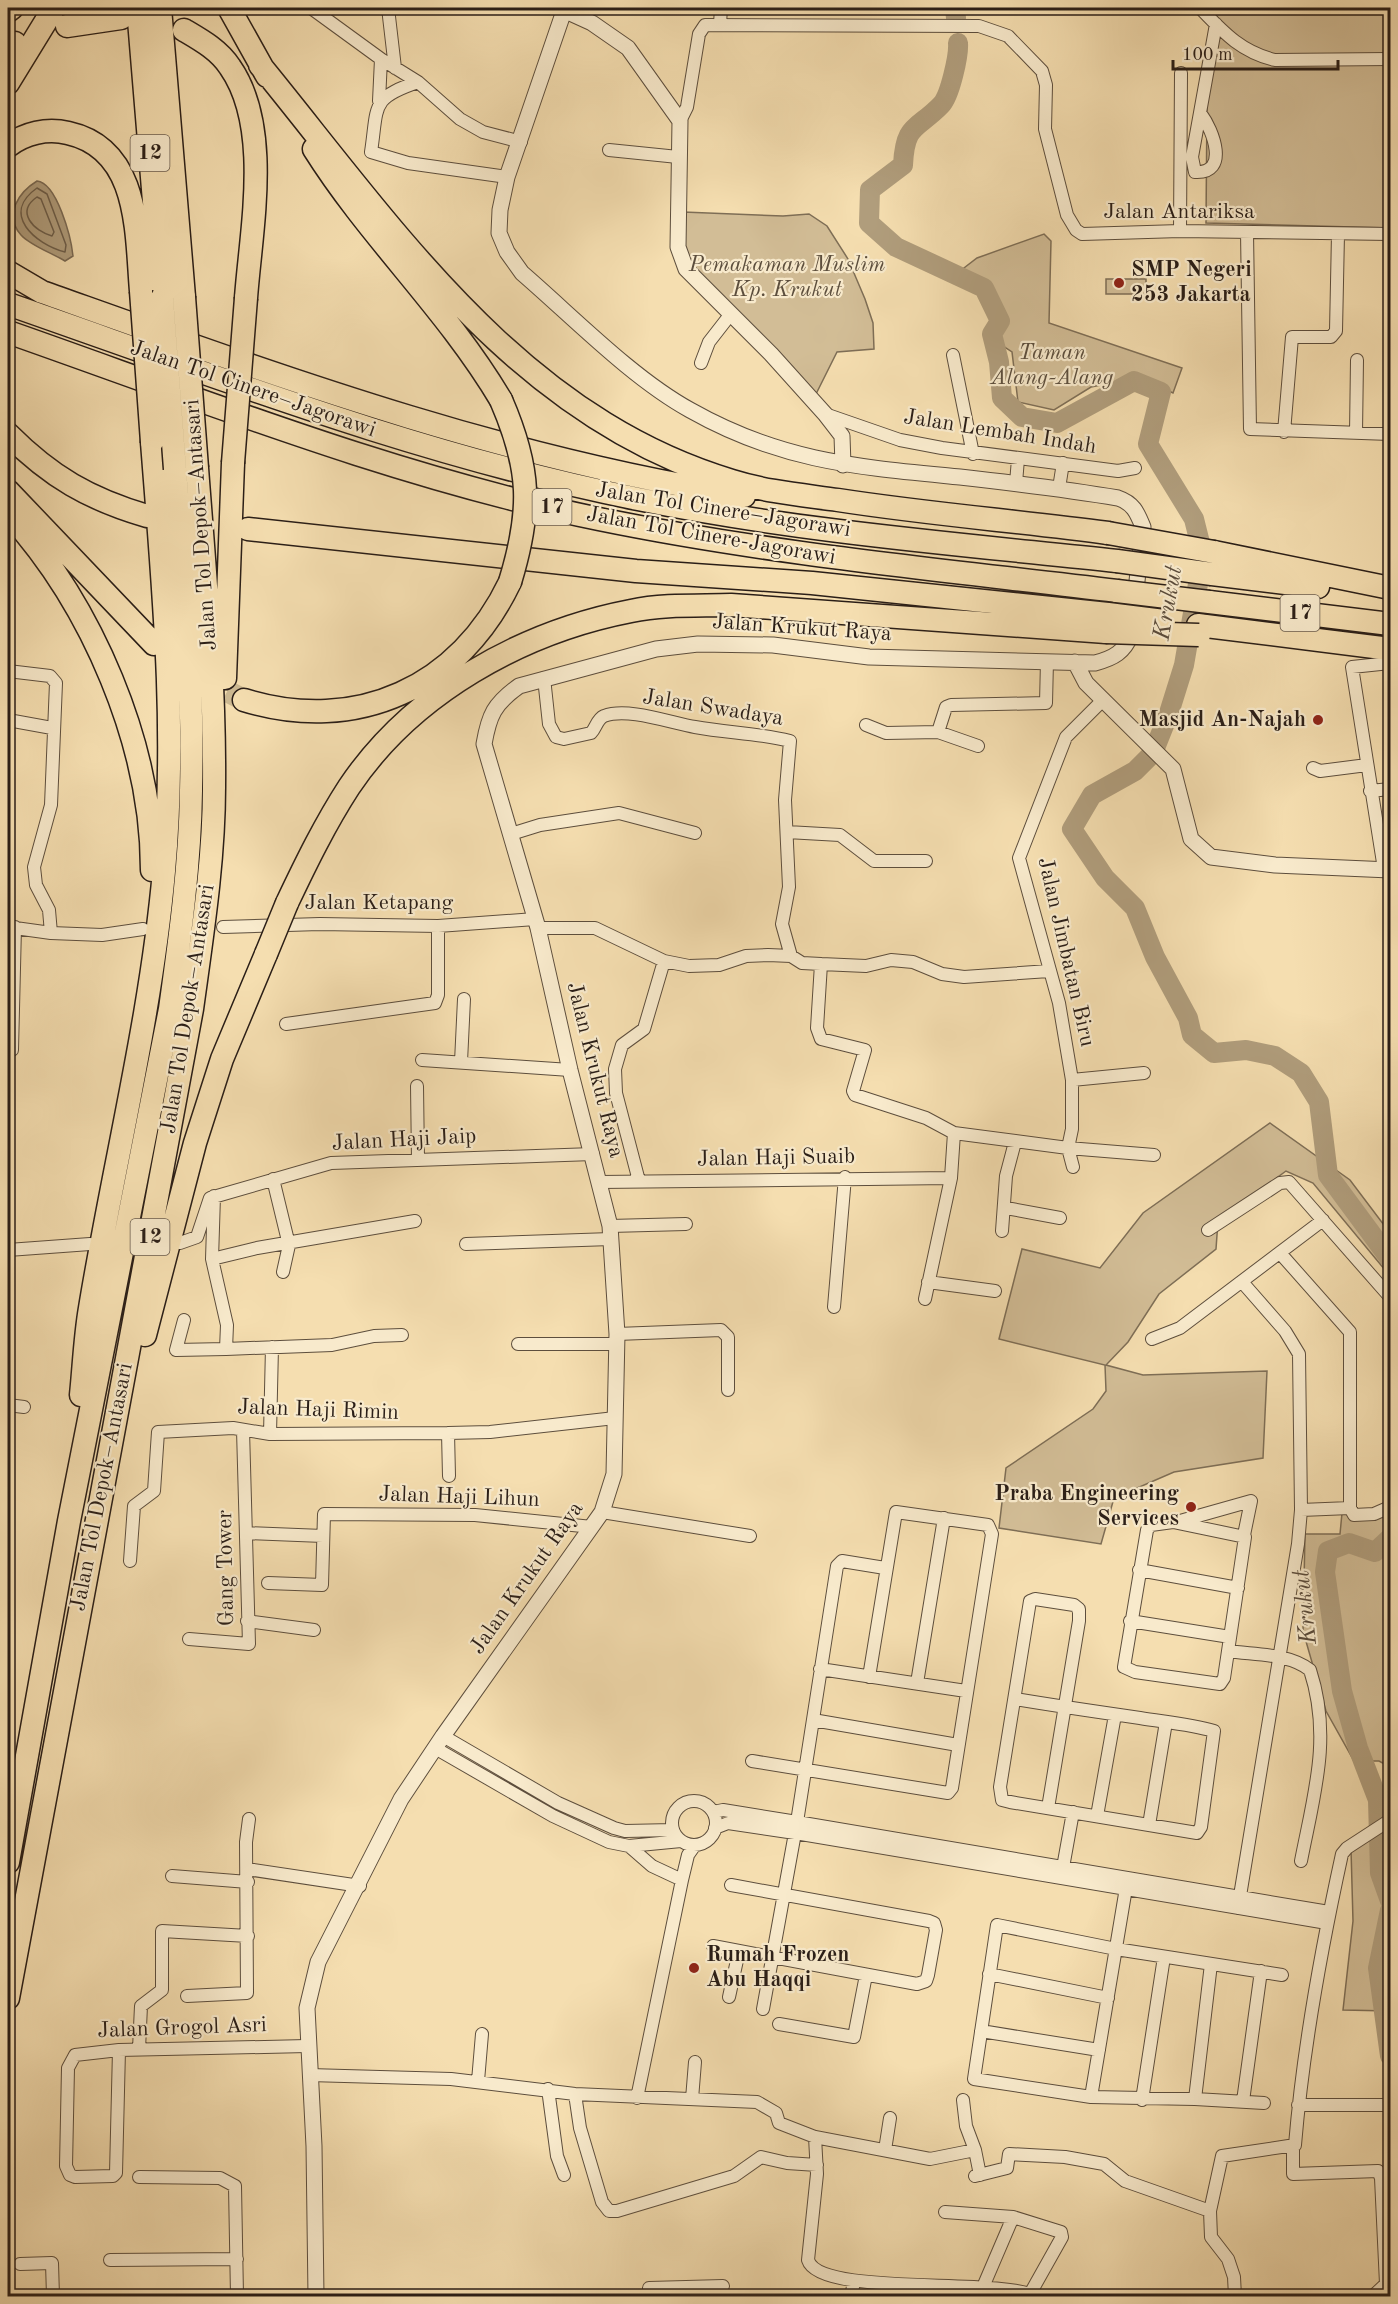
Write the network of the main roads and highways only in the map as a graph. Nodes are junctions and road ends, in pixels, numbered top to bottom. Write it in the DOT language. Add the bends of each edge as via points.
graph roads {
  1 [pos="12,8"];
  2 [pos="54,8"];
  3 [pos="160,8"];
  4 [pos="229,8"];
  5 [pos="8,11"];
  6 [pos="129,13"];
  7 [pos="67,26"];
  8 [pos="184,30"];
  9 [pos="260,64"];
  10 [pos="8,83"];
  11 [pos="8,147"];
  12 [pos="8,272"];
  13 [pos="151,295"];
  14 [pos="8,304"];
  15 [pos="8,332"];
  16 [pos="8,434"];
  17 [pos="8,491"];
  18 [pos="894,509"];
  19 [pos="8,513"];
  20 [pos="147,516"];
  21 [pos="248,529"];
  22 [pos="1213,563"];
  23 [pos="1390,588"];
  24 [pos="1390,596"];
  25 [pos="1107,623"];
  26 [pos="1390,624"];
  27 [pos="154,644"];
  28 [pos="1390,649"];
  29 [pos="244,700"];
  30 [pos="214,788"];
  31 [pos="152,967"];
  32 [pos="97,1511"];
  33 [pos="69,1521"];
  34 [pos="8,1862"];
  35 [pos="8,1998"];
  1 -- 5 [label="highway"];
  2 -- 10 [label="highway"];
  3 -- 30 [label="highway, Jalan Tol Depok–Antasari / 12, bridge" via="211,645"];
  4 -- 9 [label="highway"];
  6 -- 7 [label="highway"];
  6 -- 13 [label="highway, Jalan Tol Depok–Antasari / 12"];
  8 -- 30 [label="highway, bridge" via="206,43 230,66 243,91 256,161 233,463 225,685"];
  9 -- 18 [label="highway" via="443,288 492,338 558,392 671,458 732,481"];
  9 -- 29 [label="highway, bridge" via="336,184 459,334 501,400 516,436 526,508 510,582 496,610 466,650 438,673 376,704 324,712 295,712"];
  11 -- 13 [label="highway" via="38,132 59,130 98,146 114,161 132,198"];
  12 -- 18 [label="highway" via="42,291 140,327 315,389 462,435 693,488 809,506"];
  13 -- 31 [label="highway, bridge" via="152,442 168,645 170,746 164,870"];
  13 -- 33 [label="highway, Jalan Tol Depok–Antasari / 12, bridge" via="175,469 191,687 191,792 185,884 170,1009"];
  14 -- 22 [label="highway, Jalan Tol Cinere–Jagorawi / 17, bridge" via="370,430 487,464 626,497 762,520 1117,561"];
  15 -- 26 [label="highway, Jalan Tol Cinere-Jagorawi / 17, bridge" via="353,453 598,519 766,549"];
  16 -- 20 [label="highway" via="35,461 75,489"];
  17 -- 27 [label="highway"];
  18 -- 22 [label="highway, bridge" via="1108,533"];
  19 -- 31 [label="highway" via="36,544 71,597 104,662 127,721 143,786 152,857"];
  21 -- 25 [label="highway" via="636,571 824,584"];
  22 -- 23 [label="highway"];
  22 -- 24 [label="highway, Jalan Tol Cinere–Jagorawi / 17"];
  25 -- 28 [label="highway, bridge"];
  25 -- 32 [label="highway, bridge" via="731,605 642,609 579,624 527,643 429,702 386,741 344,795 315,844 222,1059 195,1143"];
  30 -- 32 [label="highway, Jalan Tol Depok–Antasari / 12" via="208,886 192,1009"];
  31 -- 33 [label="highway" via="89,1310"];
  32 -- 35 [label="highway, Jalan Tol Depok–Antasari / 12"];
  33 -- 34 [label="highway, Jalan Tol Depok–Antasari / 12"];
}
